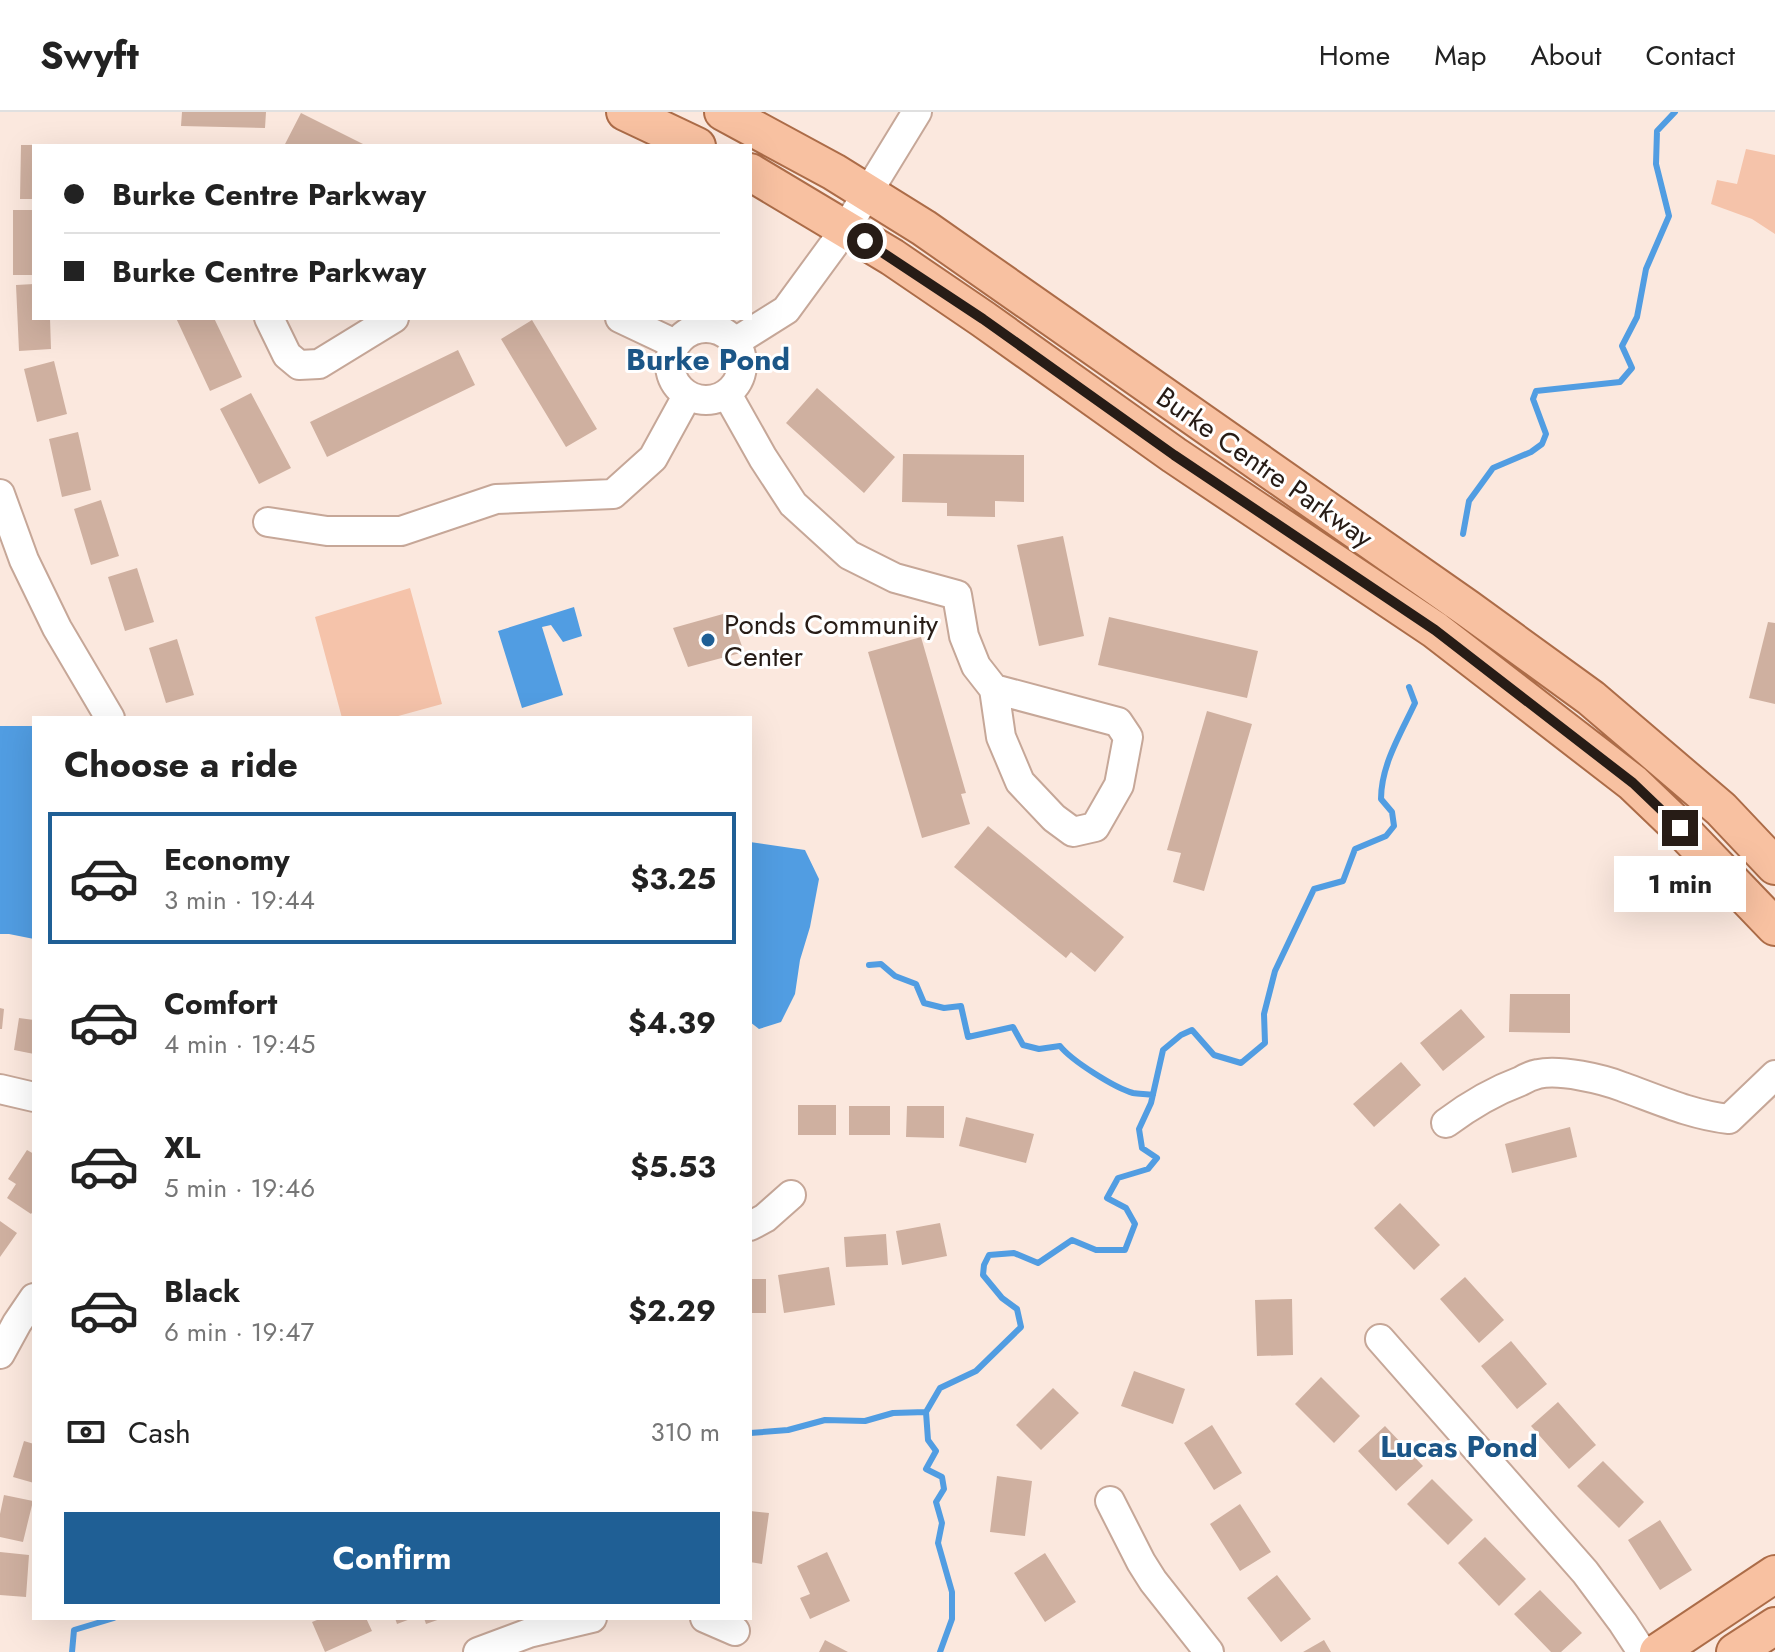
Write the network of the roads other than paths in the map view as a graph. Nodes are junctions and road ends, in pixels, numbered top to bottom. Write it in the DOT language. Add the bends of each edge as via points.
graph roads {
  1 [pos="625,112"];
  2 [pos="723,112"];
  3 [pos="917,112"];
  4 [pos="693,144"];
  5 [pos="752,173"];
  6 [pos="869,193"];
  7 [pos="846,228"];
  8 [pos="270,320"];
  9 [pos="624,320"];
  10 [pos="379,322"];
  11 [pos="735,342"];
  12 [pos="675,344"];
  13 [pos="727,394"];
  14 [pos="687,396"];
  15 [pos="0,494"];
  16 [pos="268,522"];
  17 [pos="994,689"];
  18 [pos="109,716"];
  19 [pos="1775,866"];
  20 [pos="1775,927"];
  21 [pos="1775,1075"];
  22 [pos="0,1089"];
  23 [pos="32,1097"];
  24 [pos="1446,1123"];
  25 [pos="791,1195"];
  26 [pos="752,1225"];
  27 [pos="32,1301"];
  28 [pos="1380,1339"];
  29 [pos="0,1354"];
  30 [pos="1110,1501"];
  31 [pos="1775,1574"];
  32 [pos="584,1620"];
  33 [pos="710,1620"];
  34 [pos="1775,1626"];
  35 [pos="735,1631"];
  36 [pos="478,1652"];
  37 [pos="1209,1652"];
  38 [pos="1642,1652"];
  39 [pos="1658,1652"];
  40 [pos="1735,1652"];
  1 -- 4 [label="main road"];
  2 -- 6 [label="main road, Burke Centre Parkway"];
  3 -- 6 [label="street"];
  5 -- 7 [label="main road, Burke Centre Parkway"];
  6 -- 7 [label="street"];
  6 -- 19 [label="main road, Burke Centre Parkway" via="1591,698 1721,809"];
  7 -- 11 [label="street" via="786,310"];
  7 -- 20 [label="main road, Burke Centre Parkway" via="1435,630 1633,783"];
  8 -- 10 [label="street" via="287,355 299,365 319,364"];
  9 -- 12 [label="street"];
  11 -- 12 [label="street" via="705,327"];
  11 -- 13 [label="street" via="743,364"];
  12 -- 14 [label="street" via="670,372"];
  13 -- 14 [label="street" via="707,401"];
  13 -- 17 [label="street" via="793,504 849,555 895,578 957,595 964,636 976,666"];
  14 -- 16 [label="street" via="653,458 613,494 496,499 401,531 327,531"];
  15 -- 18 [label="street" via="57,628"];
  17 -- 17 [label="street" via="1001,737 1020,782 1073,832 1095,827 1119,785 1128,737 1118,722"];
  21 -- 24 [label="street" via="1729,1119 1578,1075 1540,1073 1471,1105"];
  22 -- 23 [label="street"];
  25 -- 26 [label="street"];
  27 -- 29 [label="street"];
  28 -- 38 [label="street" via="1585,1572"];
  30 -- 37 [label="street" via="1153,1581"];
  31 -- 39 [label="main road"];
  32 -- 36 [label="street"];
  33 -- 35 [label="street"];
  34 -- 40 [label="main road"];
}
